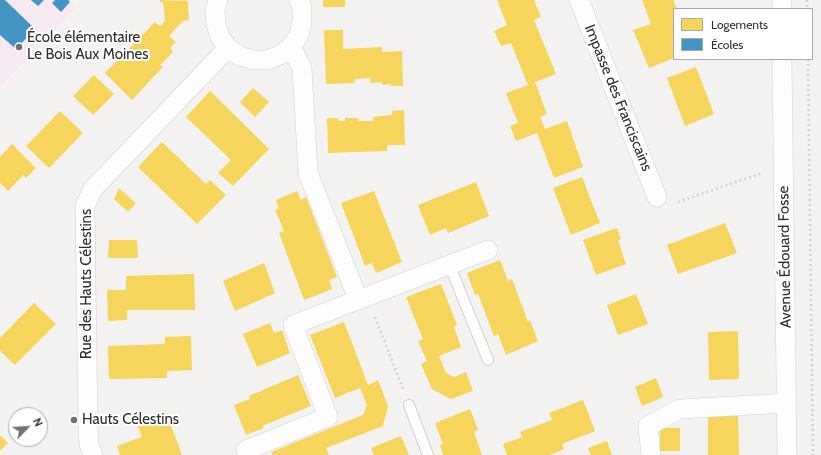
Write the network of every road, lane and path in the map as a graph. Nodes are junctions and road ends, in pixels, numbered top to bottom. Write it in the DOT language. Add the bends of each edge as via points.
graph roads {
  1 [pos="218,0"];
  2 [pos="299,0"];
  3 [pos="579,0"];
  4 [pos="291,47"];
  5 [pos="228,48"];
  6 [pos="782,60"];
  7 [pos="808,60"];
  8 [pos="811,161"];
  9 [pos="784,165"];
  10 [pos="657,197"];
  11 [pos="488,250"];
  12 [pos="449,264"];
  13 [pos="362,298"];
  14 [pos="488,360"];
  15 [pos="787,403"];
  16 [pos="409,405"];
  17 [pos="246,450"];
  18 [pos="93,455"];
  19 [pos="428,455"];
  20 [pos="651,455"];
  21 [pos="787,455"];
  22 [pos="813,455"];
  1 -- 5 [label="street" via="215,11 216,24 220,37"];
  2 -- 4 [label="street" via="302,22 299,35"];
  3 -- 10 [label="street, Impasse des Franciscains"];
  4 -- 5 [label="street" via="267,60 253,60 240,56"];
  4 -- 13 [label="street" via="302,68 308,173"];
  5 -- 18 [label="street, Rue des Hauts Célestins" via="93,189 85,206 88,427 89,444"];
  6 -- 9 [label="street, Avenue Édouard Fosse"];
  7 -- 8 [label="path"];
  8 -- 9 [label="path"];
  8 -- 22 [label="path"];
  9 -- 10 [label="path" via="680,203"];
  9 -- 15 [label="street, Avenue Édouard Fosse"];
  11 -- 12 [label="street"];
  12 -- 13 [label="street"];
  12 -- 14 [label="lane"];
  13 -- 16 [label="path"];
  13 -- 17 [label="street" via="293,325 328,417"];
  15 -- 20 [label="street" via="680,409 648,426"];
  15 -- 21 [label="street, Avenue Édouard Fosse"];
  16 -- 19 [label="lane"];
}
